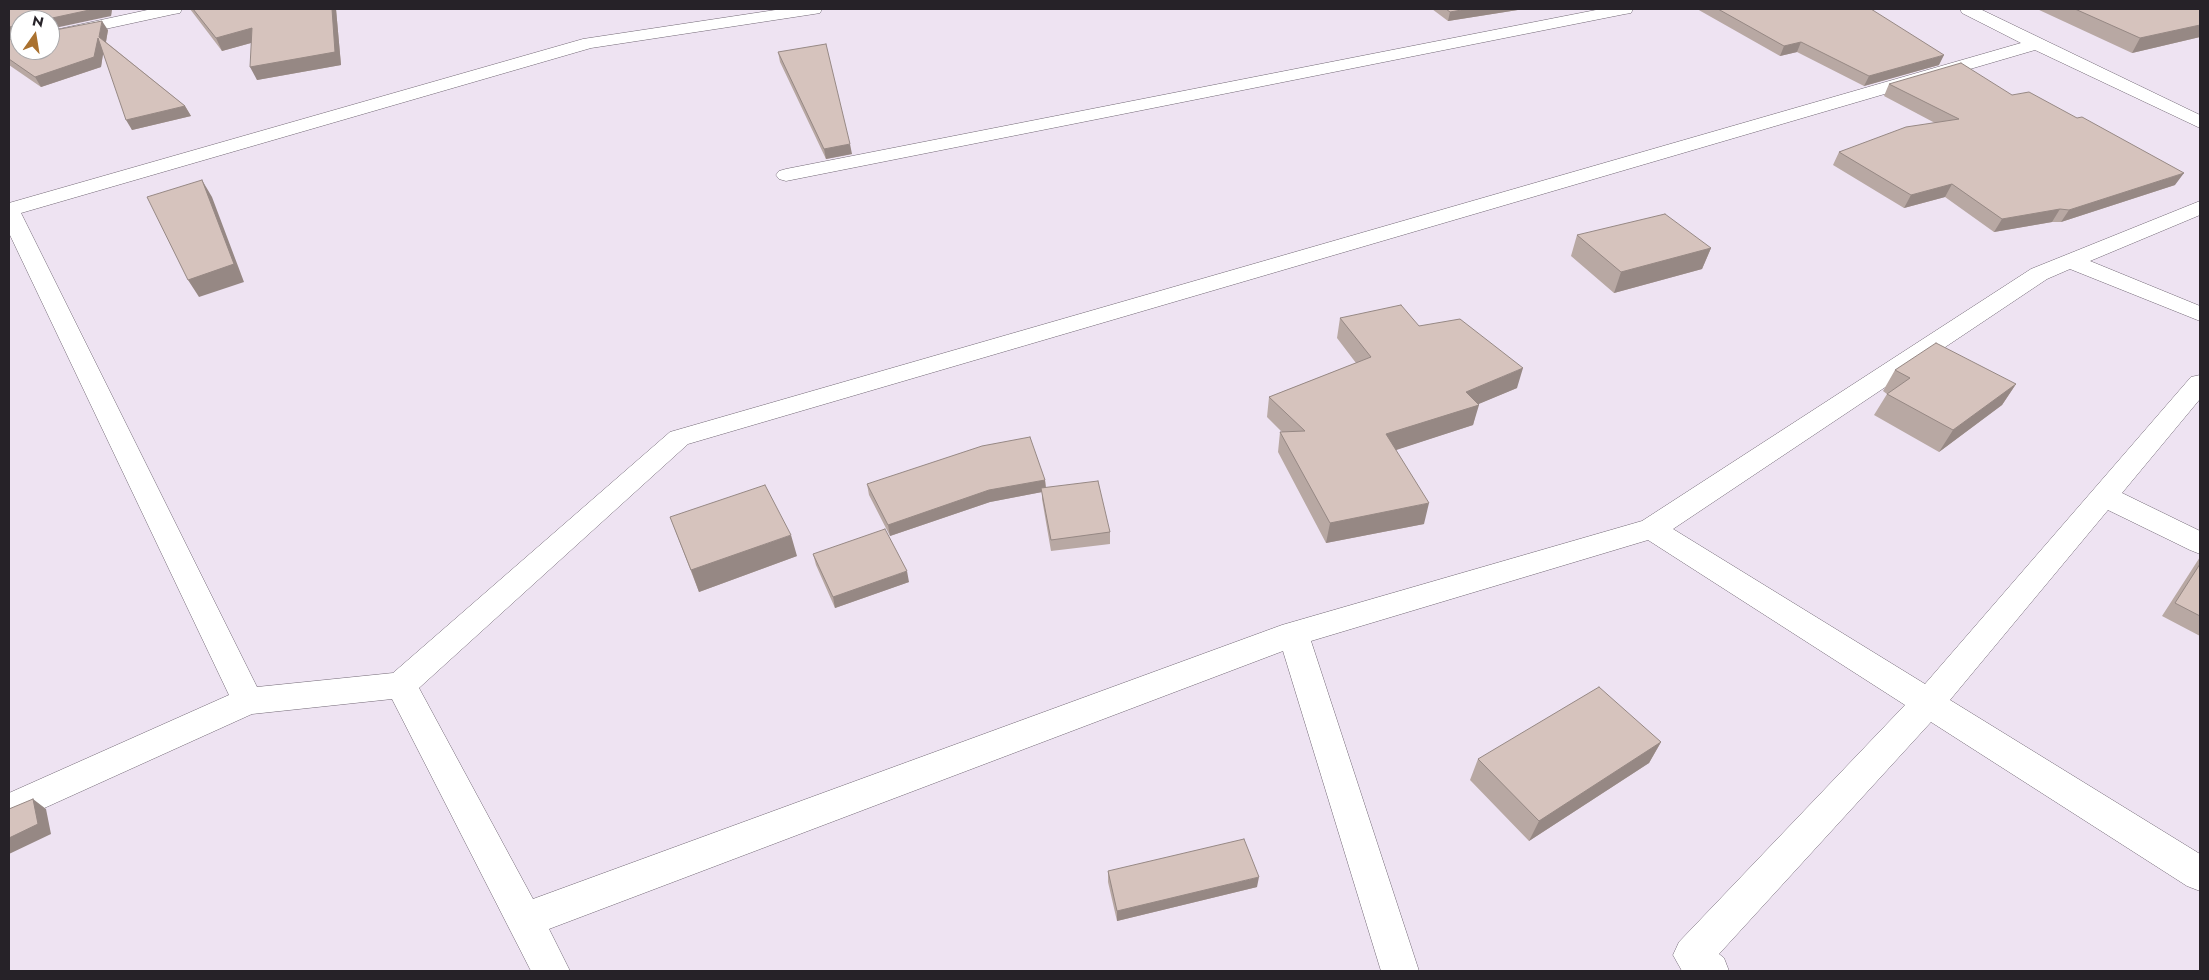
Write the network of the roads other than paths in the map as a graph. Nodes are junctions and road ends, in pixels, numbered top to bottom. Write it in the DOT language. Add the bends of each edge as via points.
graph roads {
  1 [pos="174,9"];
  2 [pos="814,9"];
  3 [pos="1622,9"];
  4 [pos="1968,9"];
  5 [pos="771,12"];
  6 [pos="60,34"];
  7 [pos="2036,44"];
  8 [pos="2200,122"];
  9 [pos="786,176"];
  10 [pos="2200,207"];
  11 [pos="9,210"];
  12 [pos="2070,261"];
  13 [pos="2200,314"];
  14 [pos="2200,383"];
  15 [pos="2104,496"];
  16 [pos="1652,529"];
  17 [pos="2200,543"];
  18 [pos="1293,634"];
  19 [pos="401,685"];
  20 [pos="248,701"];
  21 [pos="1928,703"];
  22 [pos="9,809"];
  23 [pos="2200,874"];
  24 [pos="524,920"];
  25 [pos="551,971"];
  26 [pos="1400,971"];
  27 [pos="1710,971"];
  1 -- 6 [label="street"];
  2 -- 5 [label="street"];
  3 -- 9 [label="street"];
  4 -- 7 [label="street"];
  5 -- 11 [label="street" via="589,44"];
  7 -- 8 [label="street"];
  7 -- 19 [label="street" via="678,438"];
  10 -- 12 [label="street"];
  11 -- 20 [label="street"];
  12 -- 13 [label="street"];
  12 -- 16 [label="street" via="2039,274"];
  14 -- 15 [label="street"];
  15 -- 17 [label="street"];
  15 -- 21 [label="street"];
  16 -- 18 [label="street"];
  16 -- 21 [label="street"];
  18 -- 24 [label="street"];
  18 -- 26 [label="street"];
  19 -- 20 [label="street"];
  19 -- 24 [label="street"];
  20 -- 22 [label="street"];
  21 -- 23 [label="street"];
  21 -- 27 [label="street" via="1692,955"];
  24 -- 25 [label="street"];
}
